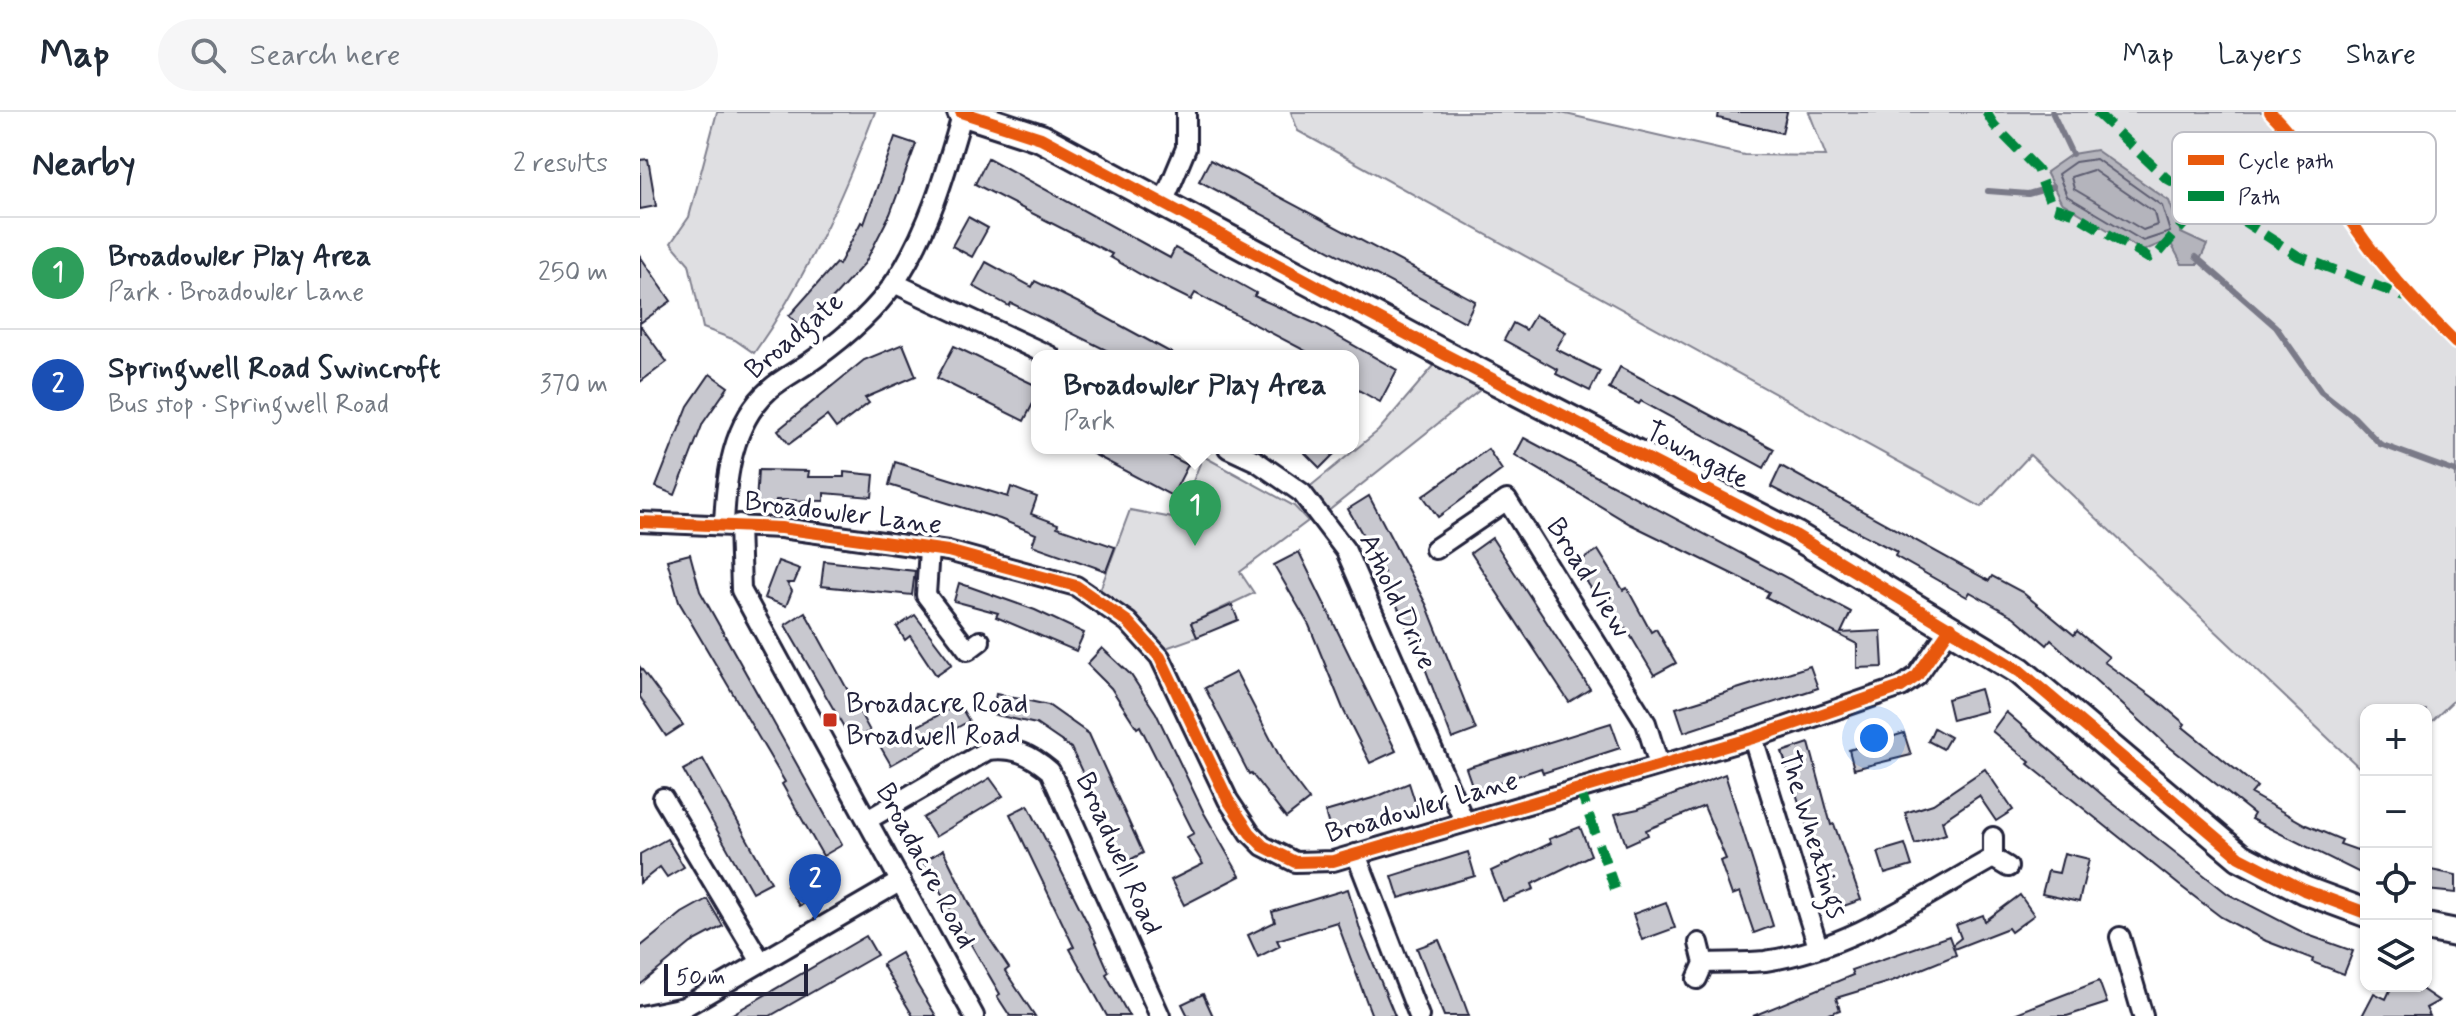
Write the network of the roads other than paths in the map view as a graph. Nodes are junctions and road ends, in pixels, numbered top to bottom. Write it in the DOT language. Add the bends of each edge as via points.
graph roads {
  1 [pos="962,112"];
  2 [pos="1186,112"];
  3 [pos="1163,203"];
  4 [pos="894,283"];
  5 [pos="1037,350"];
  6 [pos="1241,454"];
  7 [pos="640,522"];
  8 [pos="732,524"];
  9 [pos="929,549"];
  10 [pos="1435,549"];
  11 [pos="1951,627"];
  12 [pos="980,641"];
  13 [pos="1753,738"];
  14 [pos="1659,765"];
  15 [pos="663,798"];
  16 [pos="869,819"];
  17 [pos="1464,821"];
  18 [pos="1993,837"];
  19 [pos="1356,854"];
  20 [pos="901,881"];
  21 [pos="2360,911"];
  22 [pos="2432,928"];
  23 [pos="2456,933"];
  24 [pos="2120,937"];
  25 [pos="1699,943"];
  26 [pos="1818,947"];
  27 [pos="761,962"];
  28 [pos="641,1016"];
  29 [pos="974,1016"];
  30 [pos="1160,1016"];
  31 [pos="1419,1016"];
  32 [pos="2143,1016"];
  1 -- 3 [label="street, Towngate" via="1041,138"];
  1 -- 4 [label="street, Broadgate" via="933,207"];
  2 -- 3 [label="street" via="1186,148"];
  3 -- 11 [label="street, Towngate" via="1795,535"];
  4 -- 5 [label="street"];
  4 -- 8 [label="street, Broadgate" via="849,332 769,390 752,411 726,479"];
  6 -- 17 [label="street, Athold Drive" via="1302,493 1346,551"];
  7 -- 8 [label="street, Broadowler Lane"];
  8 -- 9 [label="street, Broadowler Lane"];
  8 -- 16 [label="street, Broadacre Road" via="741,590"];
  9 -- 12 [label="street" via="926,595 968,650"];
  9 -- 19 [label="street, Broadowler Lane" via="1076,586 1102,601 1160,657 1238,819 1263,846 1295,862"];
  10 -- 14 [label="street, Broad View" via="1507,500 1646,723"];
  11 -- 13 [label="street, Broadowler Lane" via="1917,676 1901,687"];
  11 -- 21 [label="street, Towngate" via="2020,671 2240,857"];
  13 -- 14 [label="street, Broadowler Lane"];
  13 -- 26 [label="street, The Wheatings"];
  14 -- 17 [label="street, Broadowler Lane"];
  15 -- 27 [label="street"];
  16 -- 20 [label="street, Broadacre Road"];
  16 -- 30 [label="street, Broadwell Road" via="988,750 1020,751 1035,759 1050,771"];
  17 -- 19 [label="street, Broadowler Lane"];
  18 -- 26 [label="street, The Wheatings" via="2001,862"];
  19 -- 31 [label="street"];
  20 -- 27 [label="street"];
  20 -- 29 [label="street, Broadacre Road"];
  22 -- 23 [label="street"];
  24 -- 32 [label="street"];
  25 -- 26 [label="street, The Wheatings" via="1700,971"];
  27 -- 28 [label="street" via="684,1007"];
}
